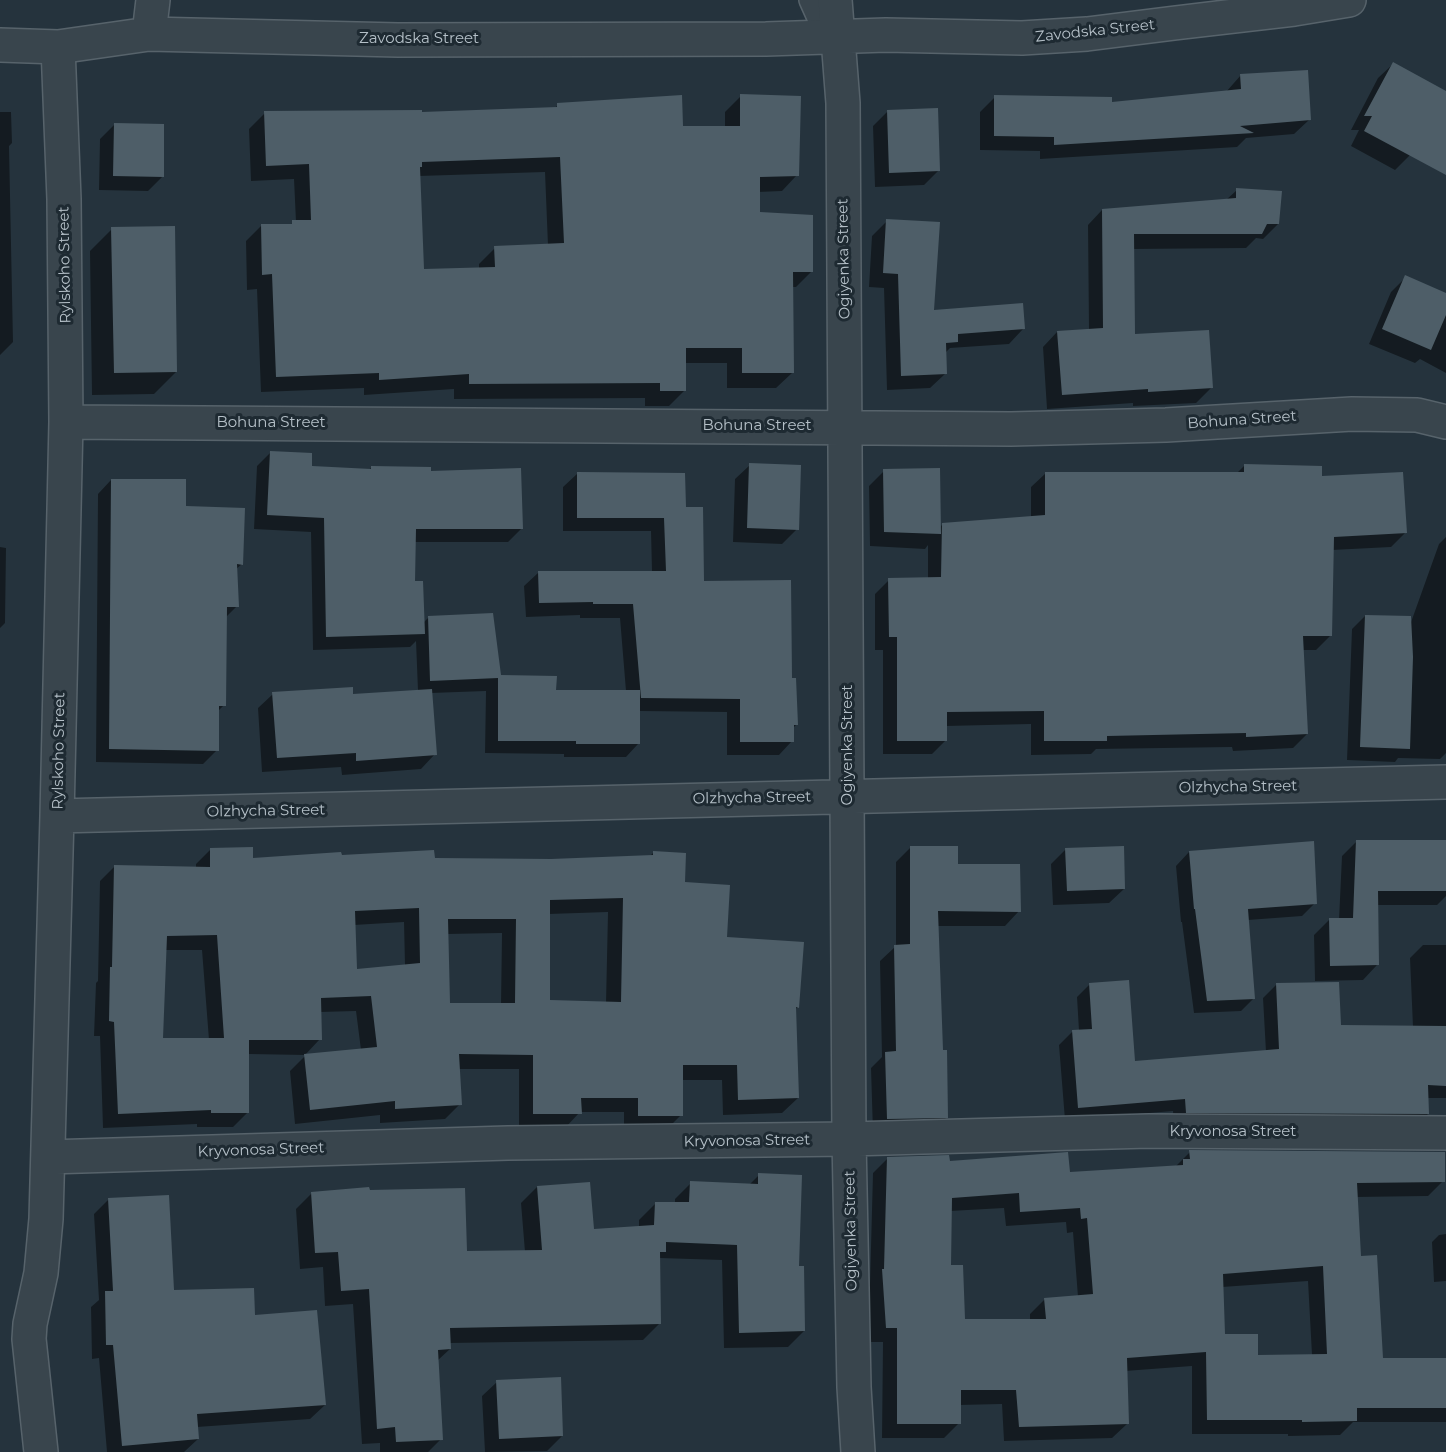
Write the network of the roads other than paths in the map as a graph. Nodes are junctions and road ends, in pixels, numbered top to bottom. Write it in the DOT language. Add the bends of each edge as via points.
graph roads {
  1 [pos="153,0"];
  2 [pos="810,0"];
  3 [pos="835,0"];
  4 [pos="1349,0"];
  5 [pos="149,34"];
  6 [pos="832,38"];
  7 [pos="0,45"];
  8 [pos="58,47"];
  9 [pos="66,422"];
  10 [pos="1446,422"];
  11 [pos="846,427"];
  12 [pos="1446,782"];
  13 [pos="848,796"];
  14 [pos="57,816"];
  15 [pos="1446,1133"];
  16 [pos="849,1139"];
  17 [pos="48,1157"];
  18 [pos="41,1452"];
  19 [pos="858,1452"];
  1 -- 5 [label="street"];
  2 -- 6 [label="lane"];
  3 -- 6 [label="street"];
  4 -- 6 [label="street, Zavodska Street" via="1052,37"];
  5 -- 6 [label="street, Zavodska Street" via="398,40"];
  5 -- 8 [label="street, Zavodska Street"];
  6 -- 11 [label="street, Ogiyenka Street" via="843,103"];
  7 -- 8 [label="street, Zavodska Street"];
  8 -- 9 [label="street, Rylskoho Street"];
  9 -- 11 [label="street, Bohuna Street"];
  9 -- 14 [label="street, Rylskoho Street"];
  10 -- 11 [label="street, Bohuna Street" via="1417,415 1352,414 1085,428"];
  11 -- 13 [label="street, Ogiyenka Street"];
  12 -- 13 [label="street, Olzhycha Street"];
  13 -- 14 [label="street, Olzhycha Street"];
  13 -- 16 [label="street, Ogiyenka Street"];
  14 -- 17 [label="street, Rylskoho Street"];
  15 -- 16 [label="street, Kryvonosa Street" via="1149,1131"];
  16 -- 17 [label="street, Kryvonosa Street" via="508,1143"];
  16 -- 19 [label="street, Ogiyenka Street"];
  17 -- 18 [label="street, Rylskoho Street" via="42,1273 29,1339"];
}
